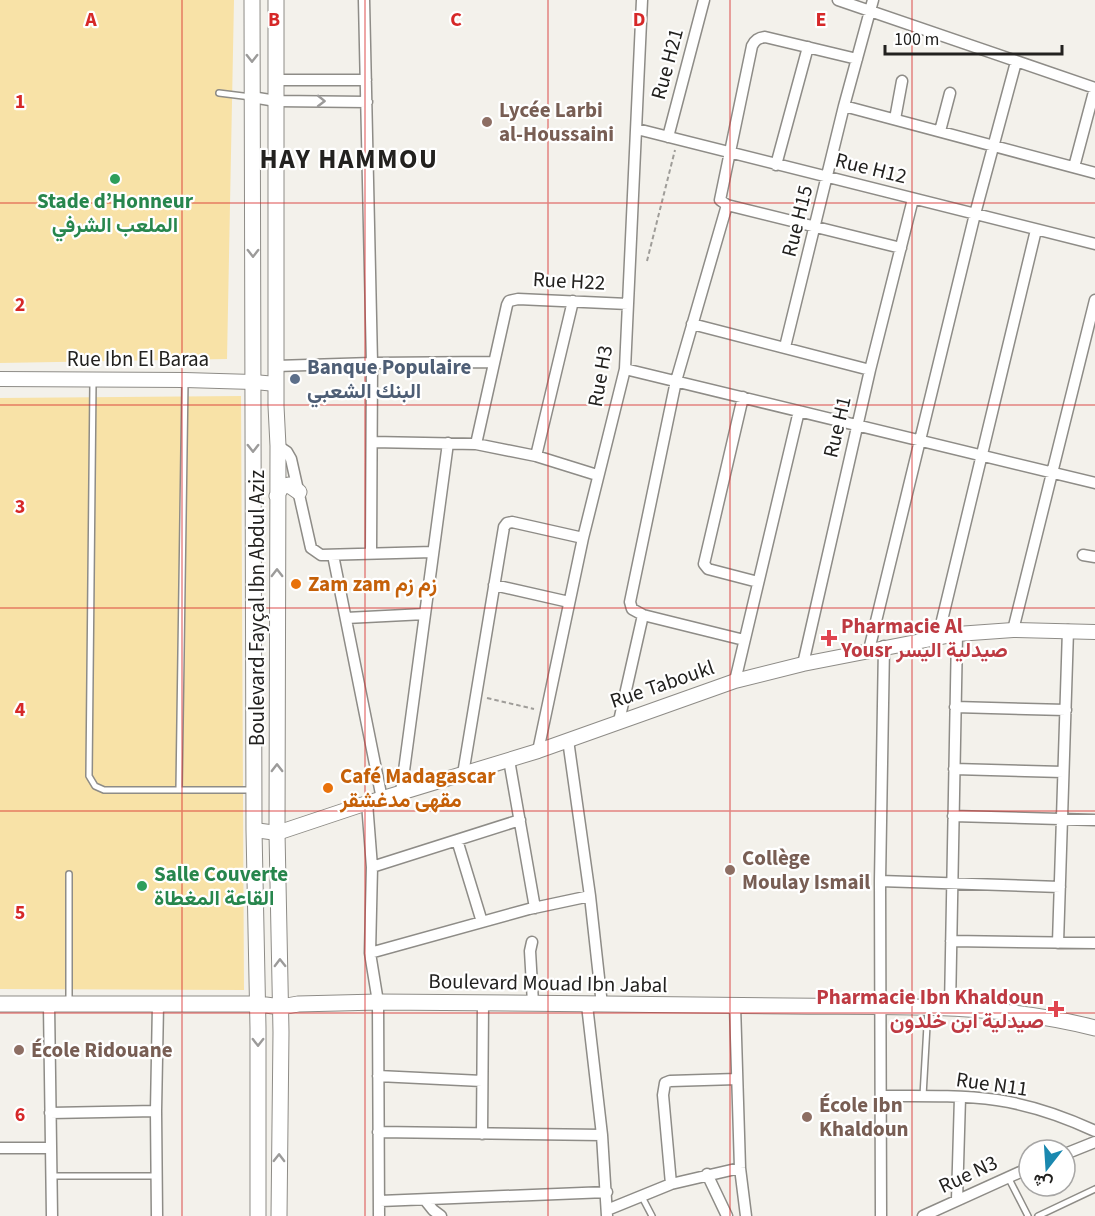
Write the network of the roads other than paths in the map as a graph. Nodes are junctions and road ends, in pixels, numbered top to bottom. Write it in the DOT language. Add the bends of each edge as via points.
graph roads {
  1 [pos="252,0"];
  2 [pos="276,0"];
  3 [pos="364,0"];
  4 [pos="642,0"];
  5 [pos="704,0"];
  6 [pos="838,0"];
  7 [pos="871,5"];
  8 [pos="808,47"];
  9 [pos="857,59"];
  10 [pos="1016,62"];
  11 [pos="276,80"];
  12 [pos="366,80"];
  13 [pos="902,81"];
  14 [pos="1095,88"];
  15 [pos="219,93"];
  16 [pos="950,93"];
  17 [pos="252,97"];
  18 [pos="276,101"];
  19 [pos="367,102"];
  20 [pos="844,106"];
  21 [pos="895,119"];
  22 [pos="637,129"];
  23 [pos="940,131"];
  24 [pos="673,139"];
  25 [pos="993,145"];
  26 [pos="729,153"];
  27 [pos="776,165"];
  28 [pos="1074,167"];
  29 [pos="1095,173"];
  30 [pos="828,177"];
  31 [pos="913,199"];
  32 [pos="727,205"];
  33 [pos="975,214"];
  34 [pos="815,227"];
  35 [pos="1036,230"];
  36 [pos="1095,244"];
  37 [pos="901,248"];
  38 [pos="1095,300"];
  39 [pos="573,301"];
  40 [pos="628,304"];
  41 [pos="692,324"];
  42 [pos="785,347"];
  43 [pos="493,362"];
  44 [pos="372,363"];
  45 [pos="276,366"];
  46 [pos="625,369"];
  47 [pos="870,370"];
  48 [pos="0,379"];
  49 [pos="93,380"];
  50 [pos="185,380"];
  51 [pos="676,381"];
  52 [pos="253,382"];
  53 [pos="276,384"];
  54 [pos="743,397"];
  55 [pos="799,411"];
  56 [pos="858,425"];
  57 [pos="919,440"];
  58 [pos="372,442"];
  59 [pos="448,443"];
  60 [pos="476,444"];
  61 [pos="278,446"];
  62 [pos="982,455"];
  63 [pos="536,456"];
  64 [pos="1052,472"];
  65 [pos="597,475"];
  66 [pos="1095,483"];
  67 [pos="299,492"];
  68 [pos="277,496"];
  69 [pos="583,538"];
  70 [pos="433,552"];
  71 [pos="371,553"];
  72 [pos="333,555"];
  73 [pos="1083,555"];
  74 [pos="1095,557"];
  75 [pos="758,582"];
  76 [pos="494,585"];
  77 [pos="569,602"];
  78 [pos="424,614"];
  79 [pos="644,615"];
  80 [pos="346,618"];
  81 [pos="1013,630"];
  82 [pos="1068,630"];
  83 [pos="1095,632"];
  84 [pos="957,634"];
  85 [pos="938,638"];
  86 [pos="744,640"];
  87 [pos="885,646"];
  88 [pos="869,650"];
  89 [pos="803,664"];
  90 [pos="735,681"];
  91 [pos="956,707"];
  92 [pos="1066,710"];
  93 [pos="619,721"];
  94 [pos="568,740"];
  95 [pos="538,751"];
  96 [pos="509,760"];
  97 [pos="954,769"];
  98 [pos="1064,772"];
  99 [pos="463,774"];
  100 [pos="179,790"];
  101 [pos="254,790"];
  102 [pos="401,793"];
  103 [pos="382,798"];
  104 [pos="367,803"];
  105 [pos="953,816"];
  106 [pos="1062,819"];
  107 [pos="520,820"];
  108 [pos="1095,820"];
  109 [pos="254,830"];
  110 [pos="277,833"];
  111 [pos="457,840"];
  112 [pos="372,867"];
  113 [pos="69,874"];
  114 [pos="880,881"];
  115 [pos="951,883"];
  116 [pos="1060,887"];
  117 [pos="590,896"];
  118 [pos="535,908"];
  119 [pos="483,922"];
  120 [pos="951,941"];
  121 [pos="532,942"];
  122 [pos="1058,943"];
  123 [pos="1095,943"];
  124 [pos="370,953"];
  125 [pos="378,1002"];
  126 [pos="483,1003"];
  127 [pos="533,1003"];
  128 [pos="0,1004"];
  129 [pos="69,1004"];
  130 [pos="158,1004"];
  131 [pos="258,1004"];
  132 [pos="49,1005"];
  133 [pos="595,1005"];
  134 [pos="735,1005"];
  135 [pos="281,1007"];
  136 [pos="881,1007"];
  137 [pos="928,1008"];
  138 [pos="950,1008"];
  139 [pos="1095,1029"];
  140 [pos="378,1076"];
  141 [pos="737,1079"];
  142 [pos="482,1081"];
  143 [pos="881,1096"];
  144 [pos="923,1096"];
  145 [pos="960,1097"];
  146 [pos="156,1111"];
  147 [pos="50,1113"];
  148 [pos="1095,1131"];
  149 [pos="378,1132"];
  150 [pos="482,1134"];
  151 [pos="602,1135"];
  152 [pos="1095,1142"];
  153 [pos="0,1148"];
  154 [pos="51,1148"];
  155 [pos="1077,1149"];
  156 [pos="740,1168"];
  157 [pos="1017,1173"];
  158 [pos="707,1174"];
  159 [pos="51,1176"];
  160 [pos="156,1176"];
  161 [pos="1008,1176"];
  162 [pos="671,1184"];
  163 [pos="1095,1189"];
  164 [pos="607,1192"];
  165 [pos="641,1195"];
  166 [pos="426,1200"];
  167 [pos="957,1200"];
  168 [pos="380,1201"];
  169 [pos="607,1213"];
  170 [pos="51,1216"];
  171 [pos="157,1216"];
  172 [pos="258,1216"];
  173 [pos="279,1216"];
  174 [pos="379,1216"];
  175 [pos="441,1216"];
  176 [pos="652,1216"];
  177 [pos="727,1216"];
  178 [pos="746,1216"];
  179 [pos="881,1216"];
  180 [pos="923,1216"];
  181 [pos="1028,1216"];
  182 [pos="1038,1216"];
  1 -- 17 [label="main road, Boulevard Fayçal Ibn Abdul Aziz, one-way"];
  2 -- 11 [label="main road, Boulevard Fayçal Ibn Abdul Aziz"];
  3 -- 12 [label="street"];
  4 -- 22 [label="street, Rue H3"];
  5 -- 24 [label="street, Rue H21"];
  6 -- 7 [label="street"];
  7 -- 9 [label="street, Rue H15"];
  7 -- 10 [label="street"];
  8 -- 9 [label="street"];
  8 -- 26 [label="street" via="765,38 754,42"];
  8 -- 27 [label="street"];
  9 -- 20 [label="street, Rue H15"];
  10 -- 14 [label="street"];
  10 -- 25 [label="street"];
  11 -- 12 [label="street"];
  11 -- 18 [label="main road, Boulevard Fayçal Ibn Abdul Aziz"];
  12 -- 19 [label="street"];
  13 -- 21 [label="street"];
  14 -- 28 [label="street"];
  15 -- 17 [label="lane"];
  16 -- 23 [label="street"];
  17 -- 18 [label="street"];
  17 -- 52 [label="main road, Boulevard Fayçal Ibn Abdul Aziz, one-way"];
  18 -- 19 [label="street, one-way"];
  18 -- 45 [label="main road, Boulevard Fayçal Ibn Abdul Aziz"];
  19 -- 44 [label="street"];
  20 -- 21 [label="street"];
  20 -- 30 [label="street, Rue H15"];
  21 -- 23 [label="street"];
  22 -- 24 [label="street, Rue H12"];
  22 -- 40 [label="street, Rue H3"];
  23 -- 25 [label="street"];
  24 -- 26 [label="street, Rue H12"];
  25 -- 28 [label="street"];
  25 -- 33 [label="street"];
  26 -- 27 [label="street, Rue H12"];
  26 -- 32 [label="street" via="720,198"];
  27 -- 30 [label="street, Rue H12"];
  28 -- 29 [label="street"];
  30 -- 31 [label="street, Rue H12"];
  30 -- 34 [label="street, Rue H15"];
  31 -- 33 [label="street, Rue H12"];
  31 -- 37 [label="street, Rue H1"];
  32 -- 34 [label="street"];
  32 -- 41 [label="street"];
  33 -- 35 [label="street, Rue H12"];
  33 -- 57 [label="street"];
  34 -- 37 [label="street"];
  34 -- 42 [label="street, Rue H15"];
  35 -- 36 [label="street, Rue H12"];
  35 -- 62 [label="street"];
  37 -- 47 [label="street, Rue H1"];
  38 -- 64 [label="street"];
  39 -- 40 [label="street, Rue H22"];
  39 -- 43 [label="street, Rue H22" via="509,302"];
  39 -- 63 [label="street"];
  40 -- 46 [label="street, Rue H3"];
  41 -- 42 [label="street"];
  41 -- 51 [label="street"];
  42 -- 47 [label="street"];
  43 -- 44 [label="street"];
  43 -- 60 [label="street"];
  44 -- 45 [label="street"];
  44 -- 58 [label="street"];
  45 -- 53 [label="main road, Boulevard Fayçal Ibn Abdul Aziz"];
  46 -- 51 [label="street"];
  46 -- 65 [label="street, Rue H3"];
  47 -- 56 [label="street, Rue H1"];
  48 -- 49 [label="street, Rue Ibn El Baraa"];
  49 -- 50 [label="street, Rue Ibn El Baraa"];
  49 -- 100 [label="lane" via="89,776 95,786 104,790"];
  50 -- 52 [label="street, Rue Ibn El Baraa"];
  50 -- 100 [label="lane"];
  51 -- 54 [label="street"];
  51 -- 79 [label="street" via="630,602 632,609"];
  52 -- 53 [label="street, Rue Ibn El Baraa"];
  52 -- 101 [label="main road, Boulevard Fayçal Ibn Abdul Aziz, one-way"];
  53 -- 61 [label="main road, Boulevard Fayçal Ibn Abdul Aziz"];
  54 -- 55 [label="street"];
  54 -- 75 [label="street" via="704,564 708,569"];
  55 -- 56 [label="street"];
  55 -- 75 [label="street"];
  56 -- 57 [label="street"];
  56 -- 89 [label="street, Rue H1"];
  57 -- 62 [label="street"];
  57 -- 88 [label="street"];
  58 -- 59 [label="street"];
  58 -- 71 [label="street"];
  59 -- 60 [label="street"];
  59 -- 70 [label="street"];
  60 -- 63 [label="street"];
  61 -- 67 [label="street" via="290,455"];
  61 -- 68 [label="main road, Boulevard Fayçal Ibn Abdul Aziz"];
  62 -- 64 [label="street"];
  62 -- 85 [label="street"];
  63 -- 65 [label="street"];
  64 -- 66 [label="street"];
  64 -- 81 [label="street"];
  65 -- 69 [label="street, Rue H3"];
  67 -- 68 [label="main road" via="289,485 281,487"];
  67 -- 72 [label="street" via="311,548 321,555"];
  110 -- 68 [label="main road, Boulevard Fayçal Ibn Abdul Aziz, one-way"];
  69 -- 76 [label="street" via="507,523 502,531"];
  69 -- 77 [label="street, Rue H3"];
  70 -- 71 [label="street"];
  70 -- 78 [label="street"];
  71 -- 72 [label="street"];
  72 -- 80 [label="street"];
  73 -- 74 [label="street"];
  75 -- 86 [label="street"];
  76 -- 77 [label="street"];
  76 -- 99 [label="street"];
  77 -- 95 [label="street, Rue H3"];
  78 -- 80 [label="street"];
  78 -- 102 [label="street"];
  79 -- 86 [label="street"];
  79 -- 93 [label="street"];
  80 -- 103 [label="street"];
  81 -- 82 [label="street, Rue Taboukl"];
  81 -- 84 [label="street, Rue Taboukl"];
  82 -- 83 [label="street, Rue Taboukl"];
  82 -- 92 [label="street"];
  84 -- 85 [label="street, Rue Taboukl"];
  84 -- 91 [label="street"];
  85 -- 87 [label="street, Rue Taboukl"];
  86 -- 90 [label="street"];
  87 -- 88 [label="street, Rue Taboukl"];
  87 -- 114 [label="street"];
  88 -- 89 [label="street, Rue Taboukl"];
  89 -- 90 [label="street, Rue Taboukl"];
  90 -- 93 [label="street, Rue Taboukl"];
  91 -- 92 [label="street"];
  91 -- 97 [label="street"];
  92 -- 98 [label="street"];
  93 -- 94 [label="street, Rue Taboukl"];
  94 -- 95 [label="street, Rue Taboukl"];
  94 -- 117 [label="street"];
  95 -- 96 [label="street, Rue Taboukl"];
  96 -- 99 [label="street, Rue Taboukl"];
  96 -- 107 [label="street"];
  97 -- 98 [label="street"];
  97 -- 105 [label="street"];
  98 -- 106 [label="street"];
  99 -- 102 [label="street, Rue Taboukl"];
  100 -- 101 [label="lane"];
  101 -- 109 [label="main road, Boulevard Fayçal Ibn Abdul Aziz"];
  102 -- 103 [label="street, Rue Taboukl"];
  103 -- 104 [label="street, Rue Taboukl"];
  104 -- 110 [label="street, Rue Taboukl"];
  104 -- 112 [label="street"];
  105 -- 106 [label="street"];
  105 -- 115 [label="street"];
  106 -- 108 [label="street"];
  106 -- 116 [label="street"];
  107 -- 111 [label="street"];
  107 -- 118 [label="street"];
  109 -- 110 [label="street, Rue Taboukl"];
  109 -- 131 [label="main road, Boulevard Fayçal Ibn Abdul Aziz"];
  135 -- 110 [label="main road, Boulevard Fayçal Ibn Abdul Aziz, one-way"];
  111 -- 112 [label="street"];
  111 -- 119 [label="street"];
  112 -- 124 [label="street"];
  113 -- 129 [label="lane"];
  114 -- 115 [label="street"];
  114 -- 136 [label="street"];
  115 -- 116 [label="street"];
  115 -- 120 [label="street"];
  116 -- 122 [label="street"];
  117 -- 118 [label="street"];
  117 -- 133 [label="street"];
  118 -- 119 [label="street"];
  119 -- 124 [label="street"];
  120 -- 122 [label="street"];
  120 -- 138 [label="street"];
  121 -- 127 [label="street"];
  122 -- 123 [label="street"];
  124 -- 125 [label="street"];
  125 -- 126 [label="main road, Boulevard Mouad Ibn Jabal"];
  125 -- 135 [label="main road, Boulevard Mouad Ibn Jabal"];
  125 -- 140 [label="street"];
  126 -- 127 [label="main road, Boulevard Mouad Ibn Jabal"];
  126 -- 142 [label="street"];
  127 -- 133 [label="main road, Boulevard Mouad Ibn Jabal"];
  128 -- 132 [label="main road, Boulevard Mouad Ibn Jabal"];
  129 -- 130 [label="main road, Boulevard Mouad Ibn Jabal"];
  129 -- 132 [label="main road, Boulevard Mouad Ibn Jabal"];
  130 -- 131 [label="main road, Boulevard Mouad Ibn Jabal"];
  130 -- 146 [label="street"];
  131 -- 135 [label="main road, Boulevard Mouad Ibn Jabal"];
  131 -- 172 [label="main road, Boulevard Fayçal Ibn Abdul Aziz, one-way"];
  132 -- 147 [label="street"];
  133 -- 134 [label="main road, Boulevard Mouad Ibn Jabal"];
  133 -- 151 [label="street"];
  134 -- 136 [label="main road, Boulevard Mouad Ibn Jabal"];
  134 -- 141 [label="street"];
  173 -- 135 [label="main road, Boulevard Fayçal Ibn Abdul Aziz, one-way"];
  136 -- 137 [label="main road, Boulevard Mouad Ibn Jabal"];
  136 -- 143 [label="street"];
  137 -- 138 [label="main road, Boulevard Mouad Ibn Jabal"];
  137 -- 144 [label="lane"];
  138 -- 139 [label="main road, Boulevard Mouad Ibn Jabal" via="1048,1017"];
  140 -- 142 [label="street"];
  140 -- 149 [label="street"];
  141 -- 156 [label="street"];
  141 -- 162 [label="street" via="670,1081 663,1086"];
  142 -- 150 [label="street"];
  143 -- 144 [label="street, Rue N11"];
  143 -- 179 [label="street"];
  144 -- 145 [label="street, Rue N11"];
  145 -- 148 [label="street, Rue N11" via="999,1100"];
  145 -- 167 [label="street"];
  146 -- 147 [label="street"];
  146 -- 160 [label="street"];
  147 -- 154 [label="street"];
  149 -- 150 [label="street"];
  149 -- 168 [label="street"];
  150 -- 151 [label="street"];
  151 -- 164 [label="street"];
  152 -- 155 [label="street"];
  153 -- 154 [label="street"];
  154 -- 159 [label="street"];
  156 -- 158 [label="street"];
  156 -- 178 [label="street"];
  157 -- 161 [label="street, Rue N3"];
  158 -- 162 [label="street"];
  158 -- 177 [label="street"];
  159 -- 160 [label="lane"];
  159 -- 170 [label="street"];
  160 -- 171 [label="street"];
  161 -- 167 [label="street, Rue N3"];
  161 -- 181 [label="lane"];
  162 -- 165 [label="street"];
  163 -- 182 [label="lane"];
  164 -- 166 [label="street"];
  164 -- 169 [label="street"];
  165 -- 169 [label="street"];
  165 -- 176 [label="lane"];
  166 -- 168 [label="street"];
  166 -- 175 [label="street"];
  167 -- 180 [label="street, Rue N3"];
  168 -- 174 [label="street"];
}
